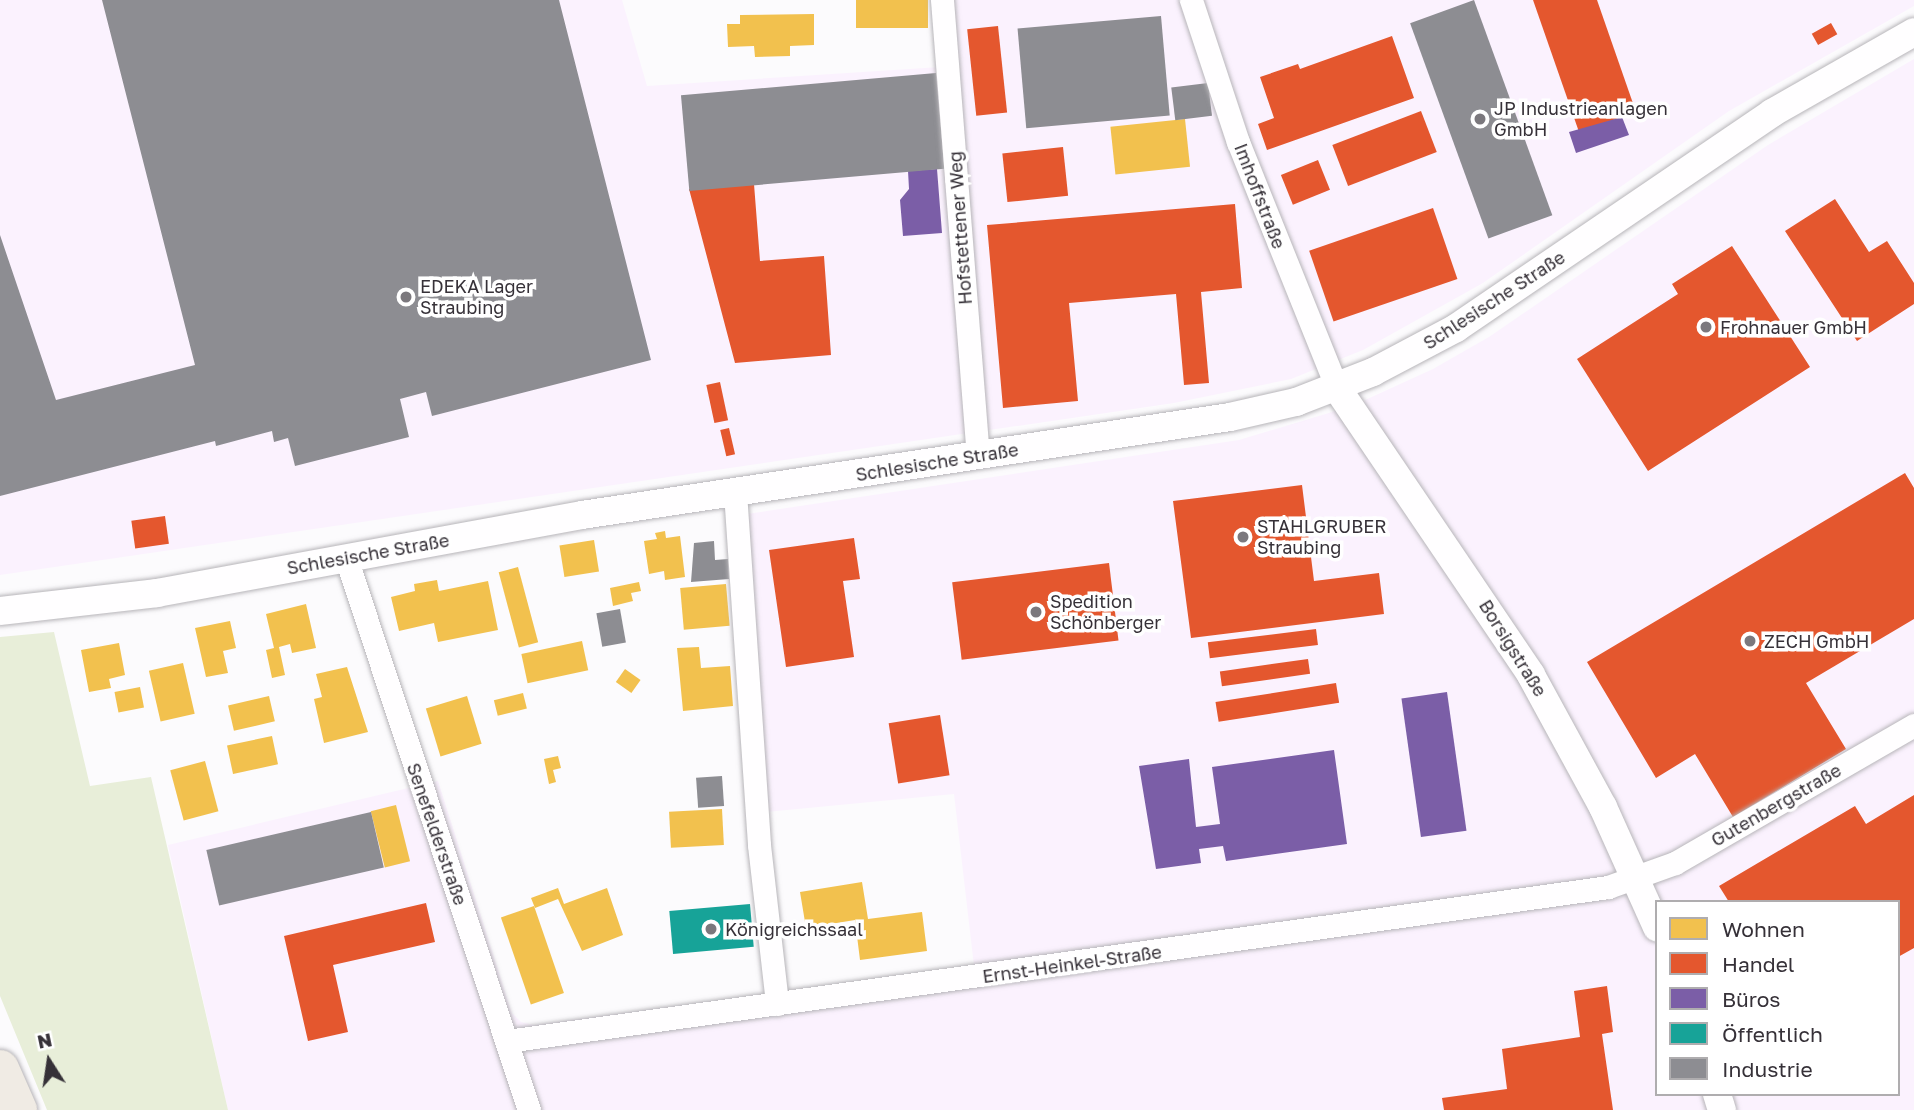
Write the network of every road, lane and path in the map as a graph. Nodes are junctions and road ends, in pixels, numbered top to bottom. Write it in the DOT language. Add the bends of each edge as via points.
graph roads {
  1 [pos="942,0"];
  2 [pos="1191,0"];
  3 [pos="1914,32"];
  4 [pos="1337,388"];
  5 [pos="978,456"];
  6 [pos="735,492"];
  7 [pos="346,558"];
  8 [pos="0,611"];
  9 [pos="1914,725"];
  10 [pos="1636,877"];
  11 [pos="1655,922"];
  12 [pos="777,1004"];
  13 [pos="507,1041"];
  14 [pos="0,1069"];
  15 [pos="18,1110"];
  16 [pos="529,1110"];
  1 -- 5 [label="street, Hofstettener Weg"];
  2 -- 4 [label="street, Imhoffstraße" via="1238,142"];
  3 -- 4 [label="street, Schlesische Straße" via="1760,120 1456,328"];
  4 -- 5 [label="street, Schlesische Straße" via="1264,411"];
  4 -- 10 [label="street, Borsigstraße" via="1531,675"];
  5 -- 6 [label="street, Schlesische Straße"];
  6 -- 7 [label="street, Schlesische Straße"];
  6 -- 12 [label="street" via="759,845"];
  7 -- 8 [label="street, Schlesische Straße" via="158,593"];
  7 -- 13 [label="street, Senefelderstraße"];
  9 -- 10 [label="street, Gutenbergstraße" via="1675,863"];
  10 -- 11 [label="street, Borsigstraße"];
  10 -- 12 [label="street, Ernst-Heinkel-Straße" via="1608,887 1468,908"];
  12 -- 13 [label="street, Ernst-Heinkel-Straße"];
  13 -- 16 [label="street, Senefelderstraße"];
  14 -- 15 [label="highway"];
}
